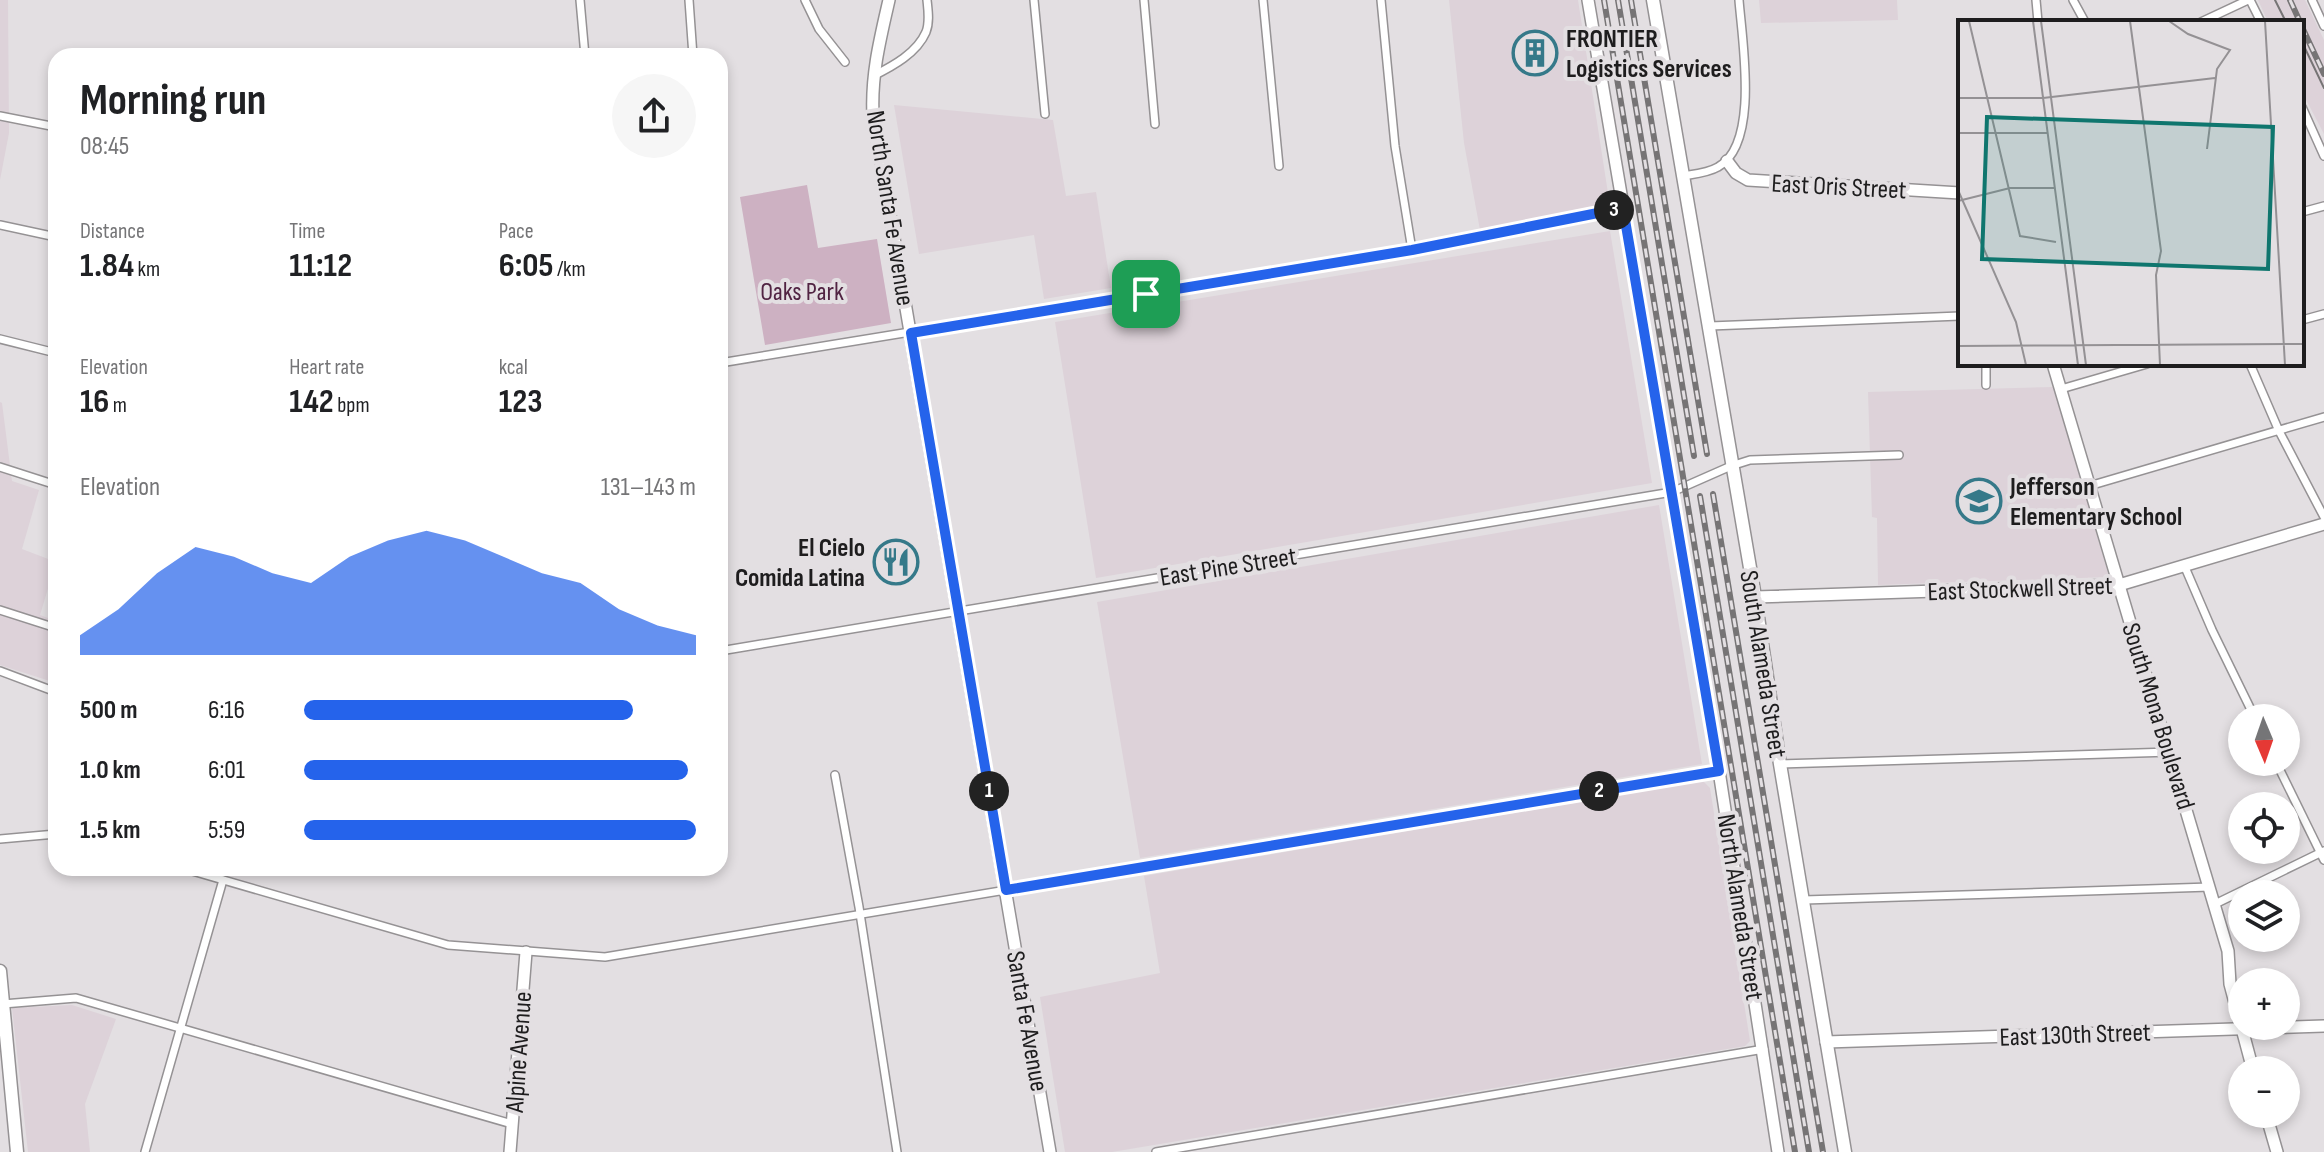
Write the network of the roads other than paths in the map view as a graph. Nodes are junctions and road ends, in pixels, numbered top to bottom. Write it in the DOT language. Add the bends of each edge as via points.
graph roads {
  1 [pos="580,0"];
  2 [pos="689,0"];
  3 [pos="805,0"];
  4 [pos="889,0"];
  5 [pos="927,0"];
  6 [pos="1034,0"];
  7 [pos="1144,0"];
  8 [pos="1263,0"];
  9 [pos="1381,0"];
  10 [pos="1588,0"];
  11 [pos="1653,0"];
  12 [pos="1739,0"];
  13 [pos="2036,0"];
  14 [pos="2073,0"];
  15 [pos="2249,0"];
  16 [pos="2312,0"];
  17 [pos="2038,20"];
  18 [pos="2084,20"];
  19 [pos="2205,20"];
  20 [pos="2260,20"];
  21 [pos="2324,26"];
  22 [pos="584,48"];
  23 [pos="692,48"];
  24 [pos="845,62"];
  25 [pos="873,76"];
  26 [pos="2304,111"];
  27 [pos="1045,114"];
  28 [pos="0,116"];
  29 [pos="1155,124"];
  30 [pos="48,125"];
  31 [pos="2324,156"];
  32 [pos="1727,161"];
  33 [pos="1279,166"];
  34 [pos="1682,176"];
  35 [pos="1958,193"];
  36 [pos="2324,206"];
  37 [pos="1623,208"];
  38 [pos="2304,211"];
  39 [pos="0,225"];
  40 [pos="48,235"];
  41 [pos="1412,250"];
  42 [pos="2324,314"];
  43 [pos="1958,316"];
  44 [pos="2304,319"];
  45 [pos="1710,326"];
  46 [pos="911,333"];
  47 [pos="0,339"];
  48 [pos="48,351"];
  49 [pos="728,362"];
  50 [pos="1986,366"];
  51 [pos="2054,366"];
  52 [pos="2140,366"];
  53 [pos="2251,366"];
  54 [pos="1986,385"];
  55 [pos="2061,389"];
  56 [pos="2324,417"];
  57 [pos="2279,431"];
  58 [pos="1899,455"];
  59 [pos="1731,466"];
  60 [pos="0,467"];
  61 [pos="48,482"];
  62 [pos="2089,486"];
  63 [pos="1672,492"];
  64 [pos="2324,517"];
  65 [pos="2324,524"];
  66 [pos="2184,565"];
  67 [pos="2119,585"];
  68 [pos="1755,597"];
  69 [pos="0,610"];
  70 [pos="958,612"];
  71 [pos="48,625"];
  72 [pos="728,650"];
  73 [pos="0,671"];
  74 [pos="48,689"];
  75 [pos="2248,704"];
  76 [pos="2171,752"];
  77 [pos="1780,764"];
  78 [pos="1719,771"];
  79 [pos="835,775"];
  80 [pos="2283,776"];
  81 [pos="48,835"];
  82 [pos="0,839"];
  83 [pos="2323,854"];
  84 [pos="218,876"];
  85 [pos="223,880"];
  86 [pos="2210,887"];
  87 [pos="1006,890"];
  88 [pos="1804,900"];
  89 [pos="2215,904"];
  90 [pos="859,915"];
  91 [pos="526,952"];
  92 [pos="2229,968"];
  93 [pos="0,971"];
  94 [pos="3,1004"];
  95 [pos="2324,1026"];
  96 [pos="2300,1027"];
  97 [pos="180,1028"];
  98 [pos="2228,1029"];
  99 [pos="1826,1042"];
  100 [pos="1764,1049"];
  101 [pos="512,1124"];
  102 [pos="2270,1128"];
  103 [pos="17,1152"];
  104 [pos="145,1152"];
  105 [pos="510,1152"];
  106 [pos="897,1152"];
  107 [pos="1050,1152"];
  108 [pos="1156,1152"];
  109 [pos="1778,1152"];
  110 [pos="1845,1152"];
  111 [pos="2277,1152"];
  1 -- 22 [label="street"];
  2 -- 23 [label="street"];
  3 -- 24 [label="street"];
  4 -- 25 [label="street, North Santa Fe Avenue"];
  5 -- 25 [label="street" via="929,18 918,44 897,64"];
  6 -- 27 [label="street"];
  7 -- 29 [label="street"];
  8 -- 33 [label="street"];
  9 -- 41 [label="street" via="1395,146"];
  10 -- 37 [label="street, North Alameda Street"];
  11 -- 34 [label="main road"];
  12 -- 32 [label="street" via="1746,105"];
  13 -- 17 [label="street"];
  14 -- 18 [label="street"];
  15 -- 19 [label="street"];
  15 -- 20 [label="street"];
  16 -- 21 [label="street"];
  25 -- 46 [label="street, North Santa Fe Avenue" via="873,115"];
  26 -- 31 [label="street"];
  28 -- 30 [label="street"];
  32 -- 34 [label="street"];
  32 -- 35 [label="street, East Oris Street" via="1748,180"];
  34 -- 45 [label="main road, South Alameda Street"];
  36 -- 38 [label="street"];
  37 -- 41 [label="street"];
  37 -- 63 [label="street, North Alameda Street"];
  39 -- 40 [label="street"];
  41 -- 46 [label="street"];
  42 -- 44 [label="street"];
  43 -- 45 [label="street"];
  45 -- 59 [label="main road, South Alameda Street"];
  46 -- 49 [label="street"];
  46 -- 70 [label="street, North Santa Fe Avenue"];
  47 -- 48 [label="street"];
  50 -- 54 [label="street"];
  51 -- 55 [label="street, South Mona Boulevard"];
  52 -- 55 [label="street"];
  53 -- 57 [label="street"];
  55 -- 62 [label="street, South Mona Boulevard"];
  56 -- 57 [label="street"];
  57 -- 62 [label="street"];
  57 -- 64 [label="street"];
  58 -- 59 [label="street, East Pine Street" via="1750,460"];
  59 -- 63 [label="street, East Pine Street"];
  59 -- 68 [label="main road, South Alameda Street"];
  60 -- 61 [label="street"];
  62 -- 67 [label="street, South Mona Boulevard"];
  63 -- 70 [label="street, East Pine Street"];
  63 -- 78 [label="street, North Alameda Street"];
  65 -- 66 [label="street, East Stockwell Street"];
  66 -- 67 [label="street, East Stockwell Street"];
  66 -- 75 [label="street"];
  67 -- 68 [label="street, East Stockwell Street"];
  67 -- 76 [label="street, South Mona Boulevard"];
  68 -- 77 [label="main road, South Alameda Street"];
  69 -- 71 [label="street"];
  70 -- 72 [label="street, East Pine Street"];
  70 -- 87 [label="street, North Santa Fe Avenue"];
  73 -- 74 [label="street"];
  76 -- 77 [label="street"];
  76 -- 86 [label="street, South Mona Boulevard"];
  77 -- 88 [label="main road, South Alameda Street"];
  78 -- 87 [label="street"];
  78 -- 100 [label="street, North Alameda Street"];
  79 -- 90 [label="street"];
  80 -- 83 [label="street"];
  81 -- 82 [label="street"];
  83 -- 89 [label="street"];
  84 -- 85 [label="street"];
  85 -- 91 [label="street" via="448,945"];
  85 -- 97 [label="street"];
  86 -- 88 [label="street"];
  86 -- 89 [label="street, South Mona Boulevard"];
  87 -- 90 [label="street"];
  87 -- 107 [label="street, Santa Fe Avenue"];
  88 -- 99 [label="main road, South Alameda Street"];
  89 -- 92 [label="street, South Mona Boulevard"];
  90 -- 91 [label="street" via="605,957"];
  90 -- 106 [label="street"];
  91 -- 101 [label="street, Alpine Avenue"];
  93 -- 94 [label="main road"];
  94 -- 97 [label="street" via="76,998"];
  94 -- 103 [label="main road"];
  95 -- 96 [label="street, East 130th Street"];
  97 -- 101 [label="street"];
  97 -- 104 [label="street"];
  98 -- 99 [label="street, East 130th Street"];
  99 -- 110 [label="main road, South Alameda Street"];
  100 -- 108 [label="street"];
  100 -- 109 [label="street, North Alameda Street"];
  101 -- 105 [label="street, Alpine Avenue"];
  102 -- 111 [label="street"];
}
